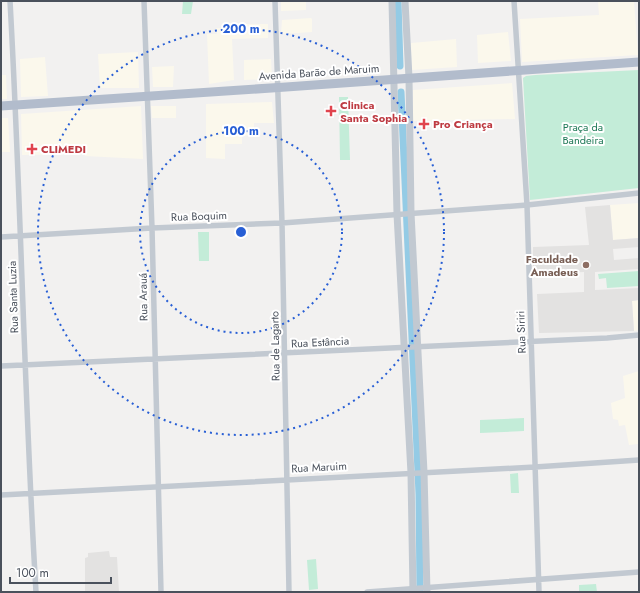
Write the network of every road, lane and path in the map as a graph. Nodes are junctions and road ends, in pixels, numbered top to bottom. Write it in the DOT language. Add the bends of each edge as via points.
graph roads {
  1 [pos="10,1"];
  2 [pos="144,1"];
  3 [pos="275,1"];
  4 [pos="392,1"];
  5 [pos="405,1"];
  6 [pos="514,1"];
  7 [pos="639,62"];
  8 [pos="517,71"];
  9 [pos="409,80"];
  10 [pos="395,81"];
  11 [pos="278,88"];
  12 [pos="148,95"];
  13 [pos="16,105"];
  14 [pos="1,106"];
  15 [pos="639,194"];
  16 [pos="526,205"];
  17 [pos="404,214"];
  18 [pos="282,223"];
  19 [pos="152,228"];
  20 [pos="21,236"];
  21 [pos="1,238"];
  22 [pos="639,335"];
  23 [pos="531,342"];
  24 [pos="406,347"];
  25 [pos="416,347"];
  26 [pos="285,353"];
  27 [pos="154,358"];
  28 [pos="26,365"];
  29 [pos="1,366"];
  30 [pos="639,460"];
  31 [pos="535,467"];
  32 [pos="418,473"];
  33 [pos="287,479"];
  34 [pos="159,486"];
  35 [pos="30,493"];
  36 [pos="1,495"];
  37 [pos="639,572"];
  38 [pos="539,579"];
  39 [pos="420,589"];
  40 [pos="36,592"];
  41 [pos="161,592"];
  42 [pos="289,592"];
  43 [pos="367,592"];
  44 [pos="539,592"];
  1 -- 13 [label="street, Rua Santa Luzia"];
  2 -- 12 [label="street, Rua Arauá"];
  3 -- 11 [label="street, Rua de Lagarto"];
  4 -- 10 [label="street"];
  5 -- 9 [label="street"];
  6 -- 8 [label="street, Rua Siriri"];
  7 -- 8 [label="main road, Avenida Barão de Maruim"];
  8 -- 9 [label="main road, Avenida Barão de Maruim"];
  8 -- 16 [label="street, Rua Siriri"];
  9 -- 10 [label="main road, Avenida Barão de Maruim"];
  9 -- 17 [label="street"];
  10 -- 11 [label="main road, Avenida Barão de Maruim"];
  10 -- 17 [label="street"];
  11 -- 12 [label="main road, Avenida Barão de Maruim"];
  11 -- 18 [label="street, Rua de Lagarto"];
  12 -- 13 [label="main road, Avenida Barão de Maruim"];
  12 -- 19 [label="street, Rua Arauá"];
  13 -- 14 [label="main road, Avenida Barão de Maruim"];
  13 -- 20 [label="street, Rua Santa Luzia"];
  15 -- 16 [label="street, Rua Boquim"];
  16 -- 17 [label="street, Rua Boquim"];
  16 -- 23 [label="street, Rua Siriri"];
  17 -- 18 [label="street, Rua Boquim"];
  17 -- 24 [label="street"];
  17 -- 25 [label="street"];
  18 -- 19 [label="street, Rua Boquim"];
  18 -- 26 [label="street, Rua de Lagarto"];
  19 -- 20 [label="street, Rua Boquim"];
  19 -- 27 [label="street, Rua Arauá"];
  20 -- 21 [label="street, Rua Boquim"];
  20 -- 28 [label="street, Rua Santa Luzia"];
  22 -- 23 [label="street, Rua Estância"];
  23 -- 25 [label="street, Rua Estância"];
  23 -- 31 [label="street, Rua Siriri"];
  24 -- 25 [label="street, Rua Estância"];
  24 -- 26 [label="street, Rua Estância"];
  24 -- 32 [label="street"];
  25 -- 32 [label="street"];
  26 -- 27 [label="street, Rua Estância"];
  26 -- 33 [label="street, Rua de Lagarto"];
  27 -- 28 [label="street, Rua Estância"];
  27 -- 34 [label="street, Rua Arauá"];
  28 -- 29 [label="street, Rua Estância"];
  28 -- 35 [label="street, Rua Santa Luzia"];
  30 -- 31 [label="street, Rua Maruim"];
  31 -- 32 [label="street, Rua Maruim"];
  31 -- 38 [label="street, Rua Siriri"];
  32 -- 33 [label="street, Rua Maruim"];
  32 -- 39 [label="street"];
  32 -- 39 [label="street"];
  33 -- 34 [label="street, Rua Maruim"];
  33 -- 42 [label="street, Rua de Lagarto"];
  34 -- 35 [label="street, Rua Maruim"];
  34 -- 41 [label="street, Rua Arauá"];
  35 -- 36 [label="street, Rua Maruim"];
  35 -- 40 [label="street, Rua Santa Luzia"];
  37 -- 38 [label="street"];
  38 -- 39 [label="street"];
  38 -- 44 [label="street, Rua Siriri"];
  39 -- 43 [label="street"];
}
